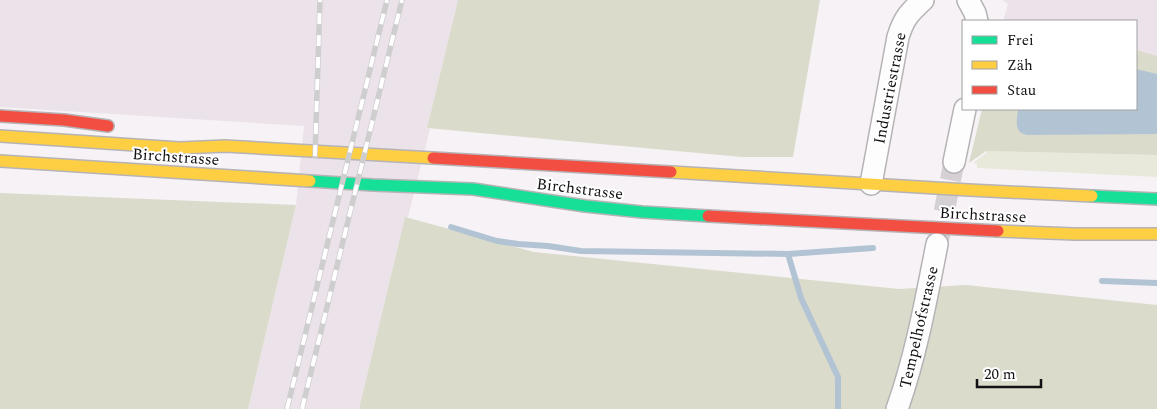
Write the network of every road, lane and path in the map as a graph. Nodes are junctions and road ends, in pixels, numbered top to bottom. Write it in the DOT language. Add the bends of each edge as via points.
graph roads {
  1 [pos="923,0"];
  2 [pos="968,0"];
  3 [pos="977,20"];
  4 [pos="965,110"];
  5 [pos="0,116"];
  6 [pos="122,128"];
  7 [pos="0,136"];
  8 [pos="180,136"];
  9 [pos="225,146"];
  10 [pos="0,161"];
  11 [pos="954,162"];
  12 [pos="870,189"];
  13 [pos="1157,199"];
  14 [pos="1157,234"];
  15 [pos="937,244"];
  16 [pos="897,409"];
  1 -- 12 [label="street, Industriestrasse" via="902,22 898,36"];
  2 -- 3 [label="street"];
  4 -- 11 [label="street"];
  5 -- 6 [label="main road, Birchstrasse"];
  7 -- 9 [label="main road, Birchstrasse" via="180,148"];
  8 -- 9 [label="main road, Birchstrasse"];
  9 -- 12 [label="main road, Birchstrasse"];
  10 -- 14 [label="main road, Birchstrasse" via="473,190 642,212 868,219 1018,233"];
  12 -- 13 [label="main road, Birchstrasse"];
  15 -- 16 [label="street, Tempelhofstrasse" via="924,310"];
}
